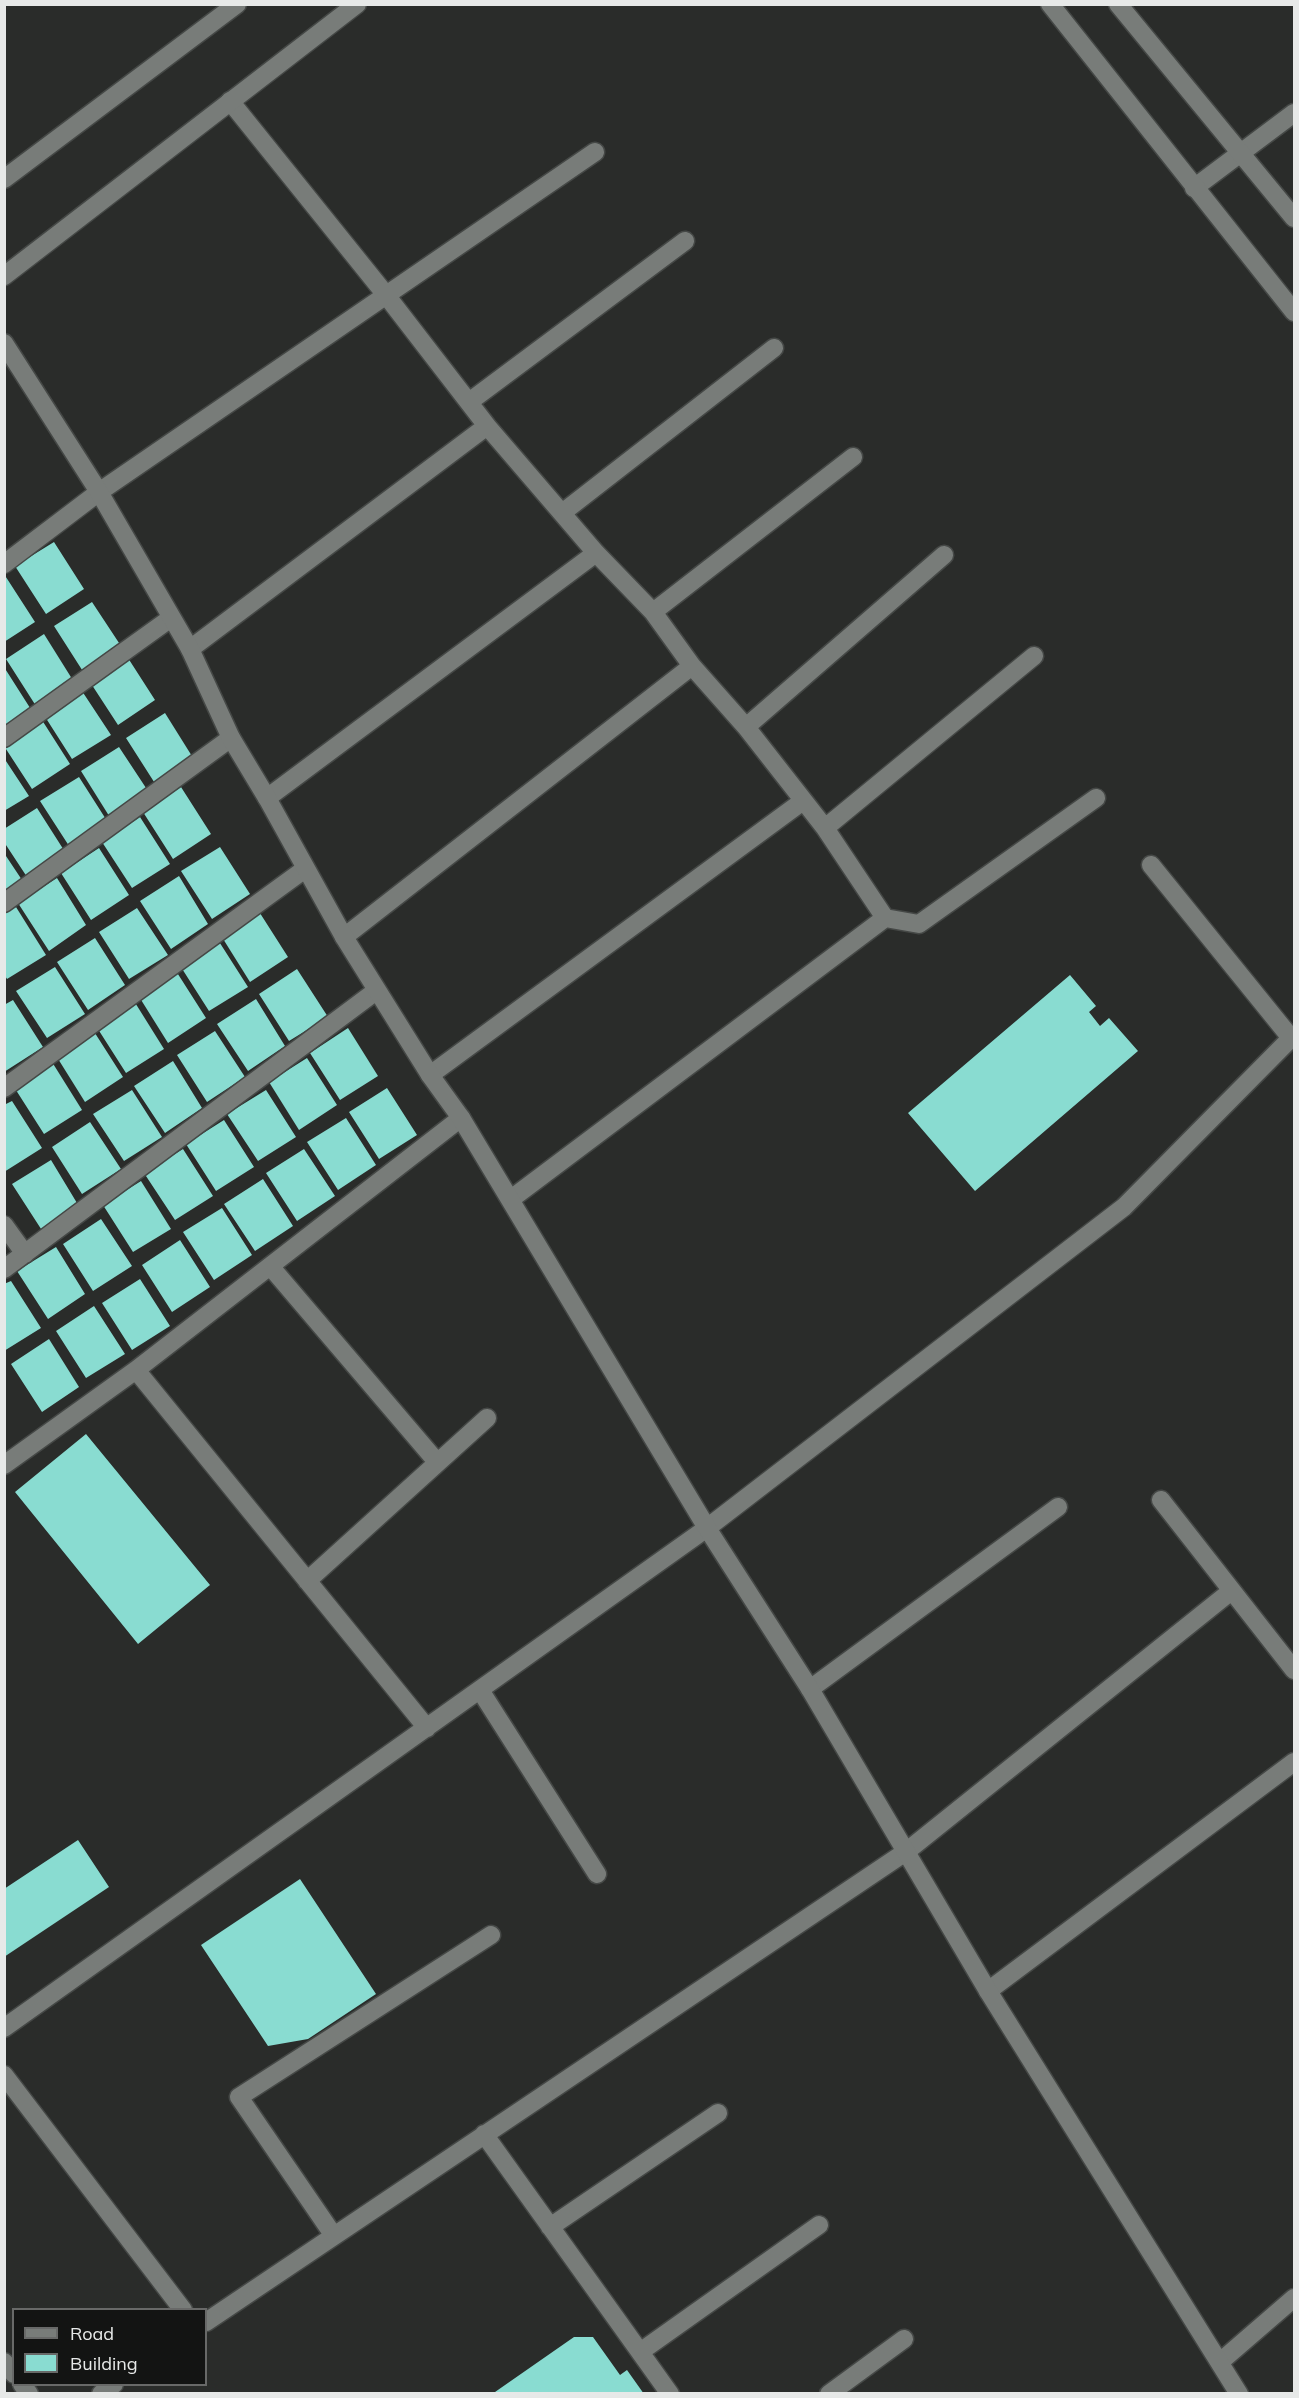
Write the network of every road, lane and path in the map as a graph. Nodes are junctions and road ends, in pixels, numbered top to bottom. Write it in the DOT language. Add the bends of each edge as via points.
graph roads {
  1 [pos="237,4"];
  2 [pos="357,4"];
  3 [pos="1050,4"];
  4 [pos="1118,4"];
  5 [pos="230,101"];
  6 [pos="1294,113"];
  7 [pos="595,152"];
  8 [pos="1240,153"];
  9 [pos="4,179"];
  10 [pos="1194,188"];
  11 [pos="1294,218"];
  12 [pos="685,241"];
  13 [pos="4,276"];
  14 [pos="386,295"];
  15 [pos="1294,312"];
  16 [pos="4,343"];
  17 [pos="774,348"];
  18 [pos="469,402"];
  19 [pos="487,426"];
  20 [pos="853,457"];
  21 [pos="99,492"];
  22 [pos="562,513"];
  23 [pos="596,553"];
  24 [pos="944,555"];
  25 [pos="4,564"];
  26 [pos="652,612"];
  27 [pos="171,618"];
  28 [pos="190,649"];
  29 [pos="1034,656"];
  30 [pos="692,666"];
  31 [pos="746,727"];
  32 [pos="4,738"];
  33 [pos="231,738"];
  34 [pos="267,798"];
  35 [pos="1096,798"];
  36 [pos="803,801"];
  37 [pos="825,828"];
  38 [pos="1151,865"];
  39 [pos="305,869"];
  40 [pos="4,903"];
  41 [pos="885,918"];
  42 [pos="344,937"];
  43 [pos="376,991"];
  44 [pos="1293,1037"];
  45 [pos="430,1075"];
  46 [pos="4,1088"];
  47 [pos="461,1118"];
  48 [pos="511,1199"];
  49 [pos="4,1225"];
  50 [pos="25,1254"];
  51 [pos="270,1266"];
  52 [pos="4,1269"];
  53 [pos="136,1370"];
  54 [pos="487,1418"];
  55 [pos="437,1462"];
  56 [pos="4,1465"];
  57 [pos="1161,1500"];
  58 [pos="1058,1508"];
  59 [pos="707,1528"];
  60 [pos="307,1581"];
  61 [pos="1230,1592"];
  62 [pos="1294,1670"];
  63 [pos="810,1689"];
  64 [pos="480,1690"];
  65 [pos="427,1728"];
  66 [pos="1294,1762"];
  67 [pos="907,1851"];
  68 [pos="597,1874"];
  69 [pos="491,1935"];
  70 [pos="988,1990"];
  71 [pos="4,2028"];
  72 [pos="4,2074"];
  73 [pos="718,2113"];
  74 [pos="484,2134"];
  75 [pos="819,2225"];
  76 [pos="550,2227"];
  77 [pos="334,2236"];
  78 [pos="1294,2298"];
  79 [pos="181,2308"];
  80 [pos="207,2321"];
  81 [pos="904,2339"];
  82 [pos="640,2352"];
  83 [pos="1220,2362"];
  84 [pos="670,2394"];
  85 [pos="829,2394"];
  86 [pos="1239,2394"];
  1 -- 9 [label="street"];
  2 -- 5 [label="street"];
  3 -- 10 [label="street"];
  4 -- 8 [label="street"];
  5 -- 13 [label="street"];
  5 -- 14 [label="street"];
  6 -- 8 [label="street"];
  7 -- 14 [label="street"];
  8 -- 10 [label="street"];
  8 -- 11 [label="street"];
  10 -- 15 [label="street"];
  12 -- 18 [label="street"];
  14 -- 18 [label="street"];
  14 -- 21 [label="street"];
  16 -- 21 [label="street"];
  17 -- 22 [label="street"];
  18 -- 19 [label="street"];
  19 -- 22 [label="street"];
  19 -- 28 [label="street"];
  20 -- 26 [label="street"];
  21 -- 25 [label="street"];
  21 -- 27 [label="street"];
  22 -- 23 [label="street"];
  23 -- 26 [label="street"];
  23 -- 34 [label="street"];
  24 -- 31 [label="street"];
  26 -- 30 [label="street"];
  27 -- 28 [label="street"];
  27 -- 32 [label="street"];
  28 -- 33 [label="street"];
  29 -- 37 [label="street"];
  30 -- 31 [label="street"];
  30 -- 42 [label="street"];
  31 -- 36 [label="street"];
  33 -- 34 [label="street"];
  33 -- 40 [label="street"];
  34 -- 39 [label="street"];
  35 -- 41 [label="street" via="919,924"];
  36 -- 37 [label="street"];
  36 -- 45 [label="street"];
  37 -- 41 [label="street"];
  38 -- 44 [label="street"];
  39 -- 42 [label="street"];
  39 -- 46 [label="street"];
  41 -- 48 [label="street"];
  42 -- 43 [label="street"];
  43 -- 45 [label="street"];
  43 -- 50 [label="street"];
  44 -- 59 [label="street" via="1124,1207"];
  45 -- 47 [label="street"];
  47 -- 48 [label="street"];
  47 -- 51 [label="street"];
  48 -- 59 [label="street"];
  49 -- 50 [label="street"];
  50 -- 52 [label="street"];
  51 -- 53 [label="street"];
  51 -- 55 [label="street"];
  53 -- 56 [label="street"];
  53 -- 60 [label="street"];
  54 -- 55 [label="street"];
  55 -- 60 [label="street"];
  57 -- 61 [label="street"];
  58 -- 63 [label="street"];
  59 -- 63 [label="street"];
  59 -- 64 [label="street"];
  60 -- 65 [label="street"];
  61 -- 62 [label="street"];
  61 -- 67 [label="street"];
  63 -- 67 [label="street"];
  64 -- 65 [label="street"];
  64 -- 68 [label="street"];
  65 -- 71 [label="street"];
  66 -- 70 [label="street"];
  67 -- 70 [label="street"];
  67 -- 74 [label="street"];
  69 -- 77 [label="street" via="239,2097"];
  70 -- 83 [label="street"];
  72 -- 79 [label="street"];
  73 -- 76 [label="street"];
  74 -- 76 [label="street"];
  74 -- 77 [label="street"];
  75 -- 82 [label="street"];
  76 -- 82 [label="street"];
  77 -- 80 [label="street"];
  78 -- 83 [label="street"];
  81 -- 85 [label="street"];
  82 -- 84 [label="street"];
  83 -- 86 [label="street"];
}
